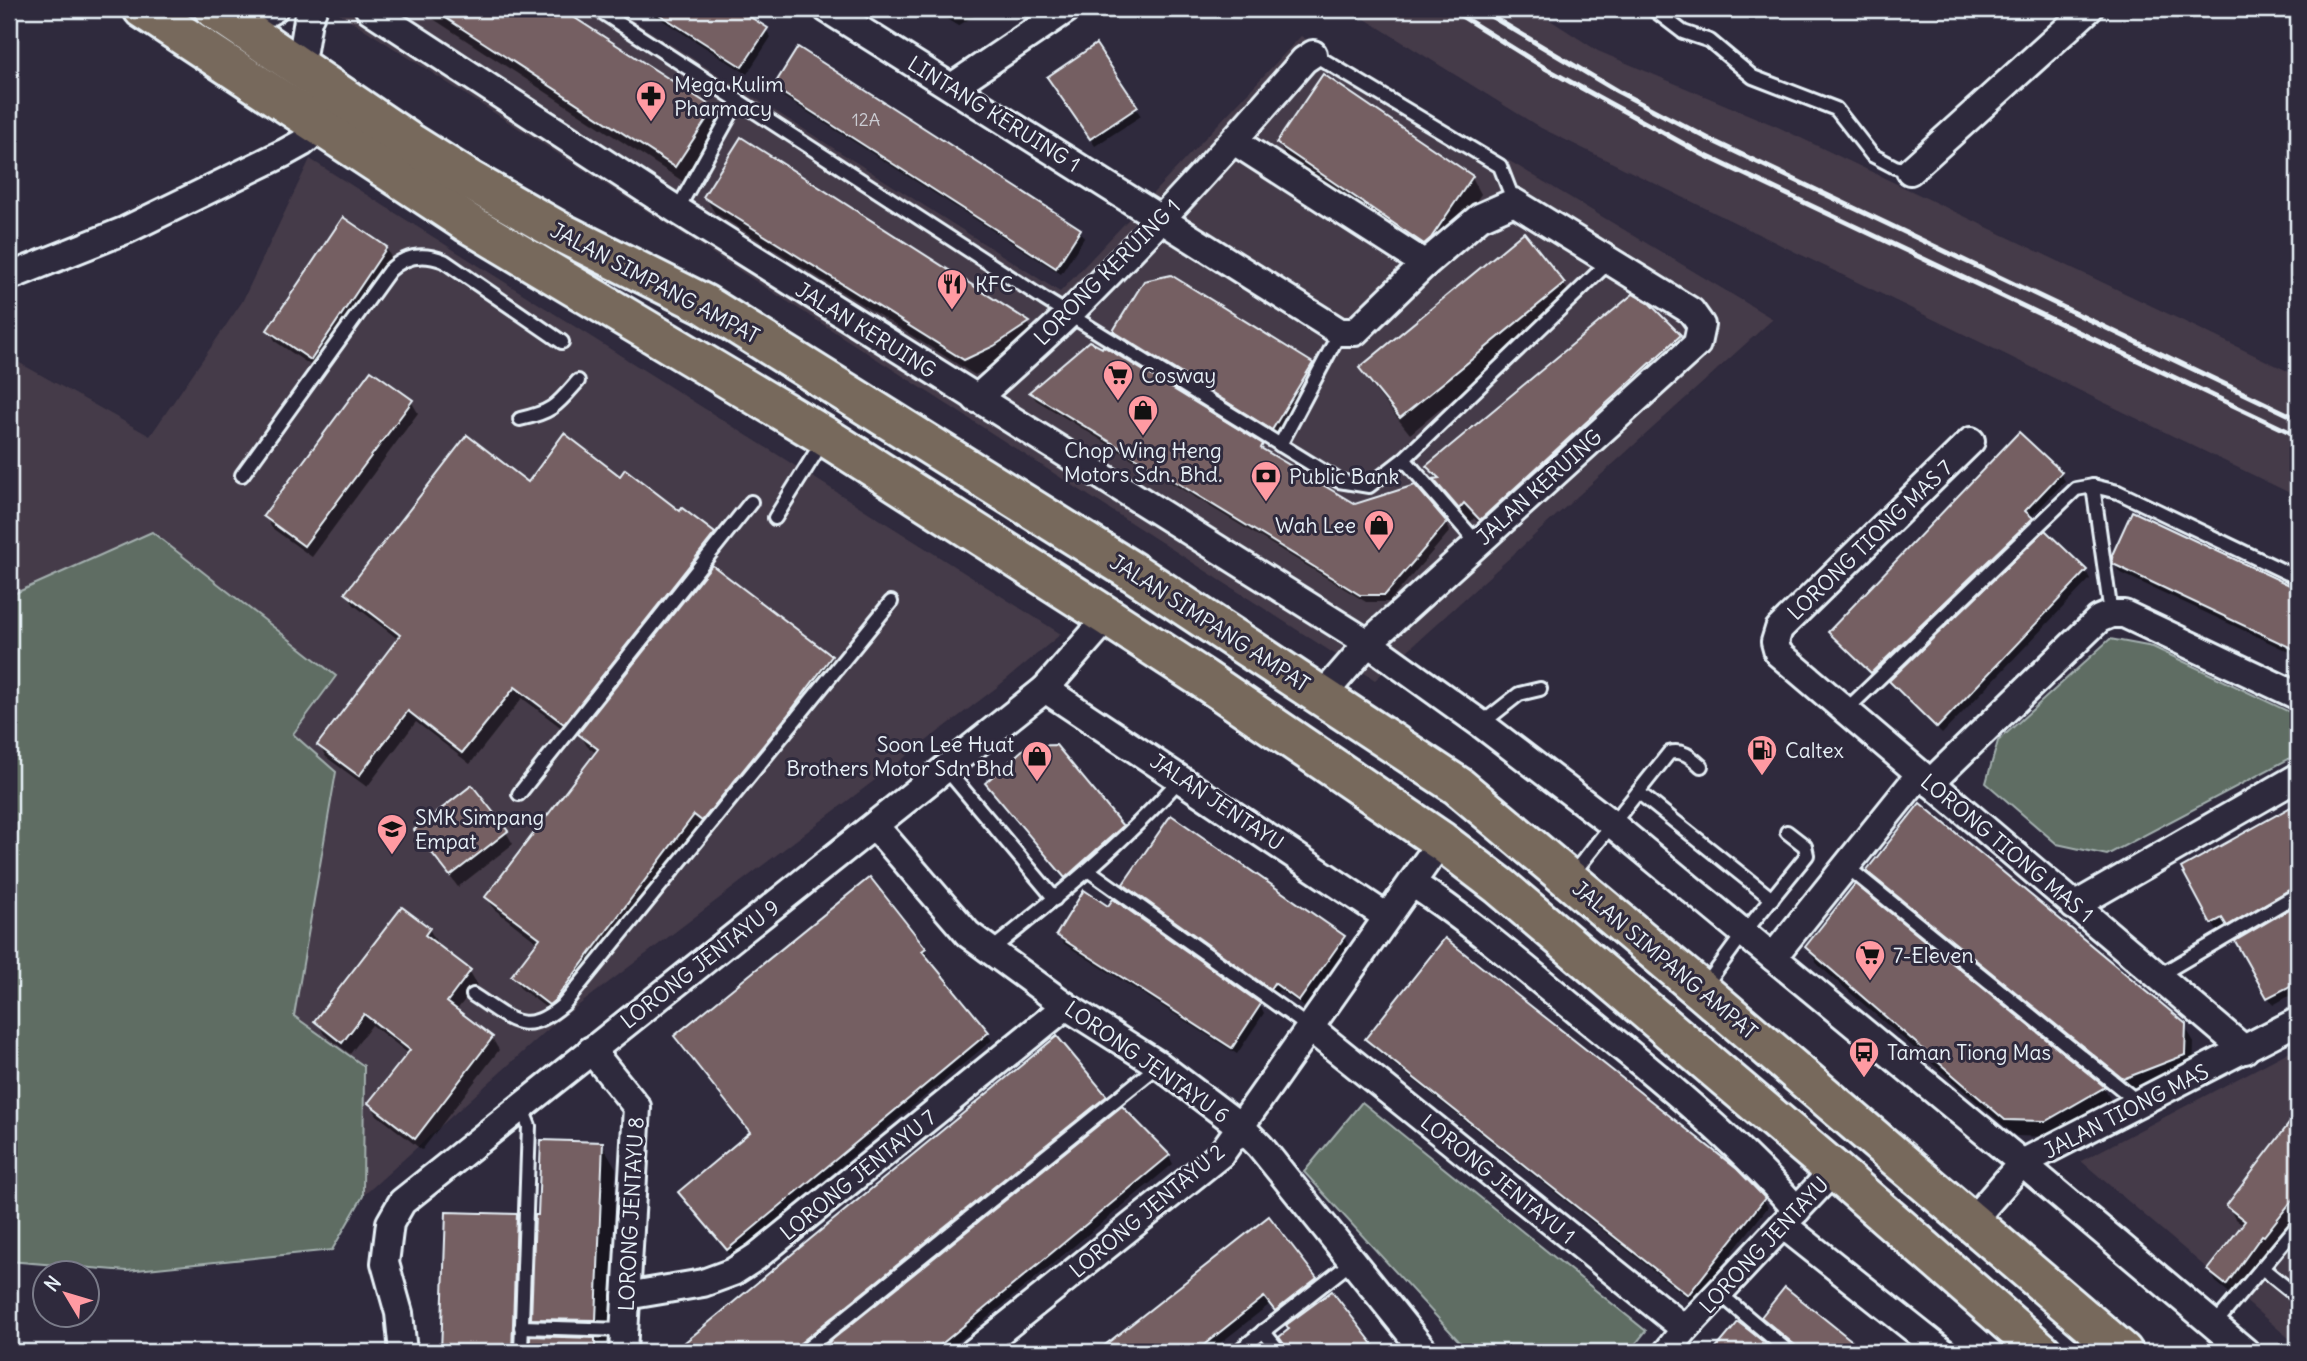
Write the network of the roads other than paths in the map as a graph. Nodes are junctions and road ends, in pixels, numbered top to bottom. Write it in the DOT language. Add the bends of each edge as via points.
graph roads {
  1 [pos="143,9"];
  2 [pos="313,9"];
  3 [pos="369,9"];
  4 [pos="597,9"];
  5 [pos="827,9"];
  6 [pos="1067,9"];
  7 [pos="1653,9"];
  8 [pos="2089,9"];
  9 [pos="243,15"];
  10 [pos="1313,54"];
  11 [pos="300,68"];
  12 [pos="952,87"];
  13 [pos="738,100"];
  14 [pos="321,127"];
  15 [pos="1234,141"];
  16 [pos="1910,171"];
  17 [pos="1514,202"];
  18 [pos="677,210"];
  19 [pos="1161,219"];
  20 [pos="1610,261"];
  21 [pos="1425,264"];
  22 [pos="16,274"];
  23 [pos="1069,313"];
  24 [pos="1340,332"];
  25 [pos="562,342"];
  26 [pos="578,381"];
  27 [pos="976,399"];
  28 [pos="520,419"];
  29 [pos="825,437"];
  30 [pos="1971,441"];
  31 [pos="1280,445"];
  32 [pos="1404,459"];
  33 [pos="242,475"];
  34 [pos="2093,486"];
  35 [pos="751,502"];
  36 [pos="775,518"];
  37 [pos="1478,544"];
  38 [pos="2298,578"];
  39 [pos="891,602"];
  40 [pos="2111,614"];
  41 [pos="1108,617"];
  42 [pos="1775,642"];
  43 [pos="1368,643"];
  44 [pos="1045,689"];
  45 [pos="1540,690"];
  46 [pos="1322,696"];
  47 [pos="2298,696"];
  48 [pos="1845,711"];
  49 [pos="1481,724"];
  50 [pos="1702,766"];
  51 [pos="946,769"];
  52 [pos="2298,777"];
  53 [pos="1182,778"];
  54 [pos="1925,778"];
  55 [pos="1638,792"];
  56 [pos="519,794"];
  57 [pos="1612,824"];
  58 [pos="875,826"];
  59 [pos="1787,832"];
  60 [pos="1441,841"];
  61 [pos="1846,866"];
  62 [pos="1088,870"];
  63 [pos="1569,879"];
  64 [pos="1412,883"];
  65 [pos="2298,894"];
  66 [pos="1055,899"];
  67 [pos="1772,899"];
  68 [pos="2074,906"];
  69 [pos="1387,917"];
  70 [pos="1743,934"];
  71 [pos="989,951"];
  72 [pos="1773,957"];
  73 [pos="2158,976"];
  74 [pos="1702,991"];
  75 [pos="473,995"];
  76 [pos="1066,1006"];
  77 [pos="2298,1021"];
  78 [pos="1310,1028"];
  79 [pos="591,1050"];
  80 [pos="2245,1051"];
  81 [pos="1159,1065"];
  82 [pos="2140,1103"];
  83 [pos="517,1111"];
  84 [pos="1241,1127"];
  85 [pos="2022,1163"];
  86 [pos="1834,1170"];
  87 [pos="1790,1217"];
  88 [pos="1971,1222"];
  89 [pos="2298,1225"];
  90 [pos="1353,1261"];
  91 [pos="2262,1268"];
  92 [pos="1719,1293"];
  93 [pos="626,1296"];
  94 [pos="2298,1297"];
  95 [pos="2214,1325"];
  96 [pos="522,1327"];
  97 [pos="1685,1329"];
  98 [pos="1264,1331"];
  99 [pos="623,1341"];
  100 [pos="403,1352"];
  101 [pos="521,1352"];
  102 [pos="803,1352"];
  103 [pos="975,1352"];
  104 [pos="1237,1352"];
  105 [pos="1280,1352"];
  106 [pos="1425,1352"];
  107 [pos="1667,1352"];
  108 [pos="1789,1352"];
  109 [pos="1943,1352"];
  110 [pos="2042,1352"];
  111 [pos="2123,1352"];
  112 [pos="2246,1352"];
  1 -- 14 [label="highway, JALAN SIMPANG AMPAT"];
  2 -- 11 [label="street"];
  3 -- 18 [label="street, JALAN KERUING"];
  4 -- 13 [label="lane"];
  5 -- 12 [label="street, LINTANG KERUING 1"];
  6 -- 12 [label="street"];
  7 -- 16 [label="lane" via="1683,32 1710,41 1753,77 1836,109 1872,155"];
  8 -- 16 [label="street"];
  9 -- 11 [label="highway, JALAN SIMPANG AMPAT"];
  10 -- 15 [label="street, LORONG KERUING 1"];
  10 -- 17 [label="lane" via="1500,166"];
  11 -- 46 [label="highway, JALAN SIMPANG AMPAT" via="471,181 715,311"];
  12 -- 19 [label="street, LINTANG KERUING 1"];
  13 -- 18 [label="lane"];
  13 -- 23 [label="lane"];
  14 -- 22 [label="street" via="284,153 127,230"];
  14 -- 29 [label="highway, JALAN SIMPANG AMPAT" via="466,222"];
  15 -- 19 [label="street, LORONG KERUING 1"];
  15 -- 21 [label="street"];
  17 -- 20 [label="street"];
  17 -- 21 [label="street" via="1480,217"];
  18 -- 27 [label="street, JALAN KERUING"];
  19 -- 23 [label="street, LORONG KERUING 1"];
  19 -- 24 [label="street, LINTANG KERUING 1"];
  20 -- 32 [label="lane"];
  20 -- 37 [label="street, JALAN KERUING" via="1691,311 1701,325 1697,344"];
  21 -- 24 [label="street" via="1354,332"];
  23 -- 27 [label="street, LORONG KERUING 1"];
  23 -- 31 [label="lane"];
  24 -- 31 [label="lane"];
  25 -- 33 [label="lane" via="444,261 417,256 399,261"];
  26 -- 28 [label="lane" via="543,414"];
  27 -- 43 [label="street, JALAN KERUING"];
  29 -- 36 [label="lane"];
  29 -- 41 [label="highway, JALAN SIMPANG AMPAT"];
  30 -- 42 [label="street, LORONG TIONG MAS 7" via="1779,629"];
  31 -- 32 [label="lane" via="1339,481 1368,486"];
  32 -- 37 [label="lane"];
  34 -- 38 [label="lane" via="2118,492"];
  34 -- 40 [label="lane"];
  34 -- 48 [label="lane" via="2076,489"];
  35 -- 56 [label="lane"];
  37 -- 43 [label="street, JALAN KERUING"];
  39 -- 75 [label="lane" via="564,1004 537,1023 518,1023"];
  40 -- 47 [label="street" via="2124,614"];
  40 -- 54 [label="street" via="2099,619"];
  41 -- 44 [label="street, LORONG JENTAYU 9"];
  41 -- 60 [label="highway, JALAN SIMPANG AMPAT"];
  42 -- 48 [label="street, LORONG TIONG MAS 1" via="1778,653"];
  43 -- 46 [label="street, JALAN KERUING"];
  43 -- 49 [label="street, JALAN KERUING"];
  44 -- 51 [label="street, LORONG JENTAYU 9"];
  44 -- 53 [label="street, JALAN JENTAYU"];
  45 -- 49 [label="lane" via="1519,694"];
  46 -- 63 [label="highway, JALAN SIMPANG AMPAT" via="1458,786"];
  48 -- 54 [label="street, LORONG TIONG MAS 1"];
  49 -- 57 [label="street, JALAN KERUING"];
  50 -- 55 [label="lane" via="1678,750 1669,753"];
  51 -- 58 [label="street, LORONG JENTAYU 9"];
  51 -- 66 [label="lane"];
  52 -- 68 [label="street"];
  53 -- 62 [label="lane"];
  53 -- 69 [label="street, JALAN JENTAYU"];
  54 -- 61 [label="street"];
  54 -- 68 [label="street, LORONG TIONG MAS 1"];
  55 -- 57 [label="lane"];
  55 -- 67 [label="lane"];
  57 -- 63 [label="lane"];
  57 -- 70 [label="street, JALAN KERUING"];
  58 -- 71 [label="street, LORONG JENTAYU 6" via="968,934"];
  58 -- 79 [label="street, LORONG JENTAYU 9"];
  59 -- 67 [label="lane" via="1805,846 1807,855"];
  60 -- 64 [label="street, LORONG JENTAYU 2"];
  60 -- 86 [label="highway, JALAN SIMPANG AMPAT"];
  61 -- 72 [label="street"];
  61 -- 82 [label="lane"];
  62 -- 66 [label="lane"];
  62 -- 78 [label="lane"];
  63 -- 74 [label="highway, JALAN SIMPANG AMPAT"];
  64 -- 69 [label="street, LORONG JENTAYU 2"];
  64 -- 87 [label="street" via="1454,911 1619,1044 1761,1168"];
  65 -- 73 [label="lane"];
  66 -- 71 [label="lane"];
  67 -- 70 [label="lane"];
  68 -- 73 [label="street, LORONG TIONG MAS 1"];
  69 -- 78 [label="street, LORONG JENTAYU 2"];
  70 -- 72 [label="street, JALAN KERUING"];
  70 -- 74 [label="lane"];
  71 -- 76 [label="street, LORONG JENTAYU 6"];
  72 -- 85 [label="street, JALAN KERUING"];
  73 -- 80 [label="street, LORONG TIONG MAS 1"];
  74 -- 88 [label="highway, JALAN SIMPANG AMPAT"];
  76 -- 81 [label="street, LORONG JENTAYU 6"];
  76 -- 93 [label="street, LORONG JENTAYU 7" via="756,1257 703,1283"];
  77 -- 80 [label="street, JALAN TIONG MAS"];
  78 -- 84 [label="street, LORONG JENTAYU 2"];
  78 -- 97 [label="street, LORONG JENTAYU 1"];
  79 -- 83 [label="street, LORONG JENTAYU 9"];
  79 -- 93 [label="street, LORONG JENTAYU 8" via="637,1107"];
  80 -- 82 [label="street, JALAN TIONG MAS"];
  81 -- 84 [label="street, LORONG JENTAYU 6"];
  81 -- 102 [label="lane"];
  82 -- 85 [label="street, JALAN TIONG MAS"];
  83 -- 96 [label="lane" via="526,1116 529,1126"];
  83 -- 100 [label="street, LORONG JENTAYU 9" via="402,1202 390,1223 385,1263 399,1313"];
  84 -- 90 [label="street, LORONG JENTAYU 6"];
  84 -- 103 [label="street, LORONG JENTAYU 2" via="1221,1154"];
  85 -- 88 [label="street, JALAN TIONG MAS"];
  85 -- 95 [label="street, JALAN KERUING"];
  86 -- 87 [label="street, LORONG JENTAYU"];
  86 -- 110 [label="highway, JALAN SIMPANG AMPAT"];
  87 -- 92 [label="street, LORONG JENTAYU"];
  87 -- 109 [label="street"];
  88 -- 111 [label="highway, JALAN SIMPANG AMPAT"];
  89 -- 91 [label="lane"];
  90 -- 98 [label="lane"];
  90 -- 106 [label="street, LORONG JENTAYU 6"];
  91 -- 94 [label="lane"];
  91 -- 95 [label="lane"];
  92 -- 97 [label="street, LORONG JENTAYU"];
  92 -- 108 [label="lane"];
  93 -- 99 [label="street, LORONG JENTAYU 8"];
  95 -- 112 [label="street, JALAN KERUING"];
  96 -- 99 [label="lane"];
  96 -- 101 [label="lane"];
  97 -- 107 [label="street, LORONG JENTAYU"];
  98 -- 104 [label="lane"];
  98 -- 105 [label="lane"];
}
